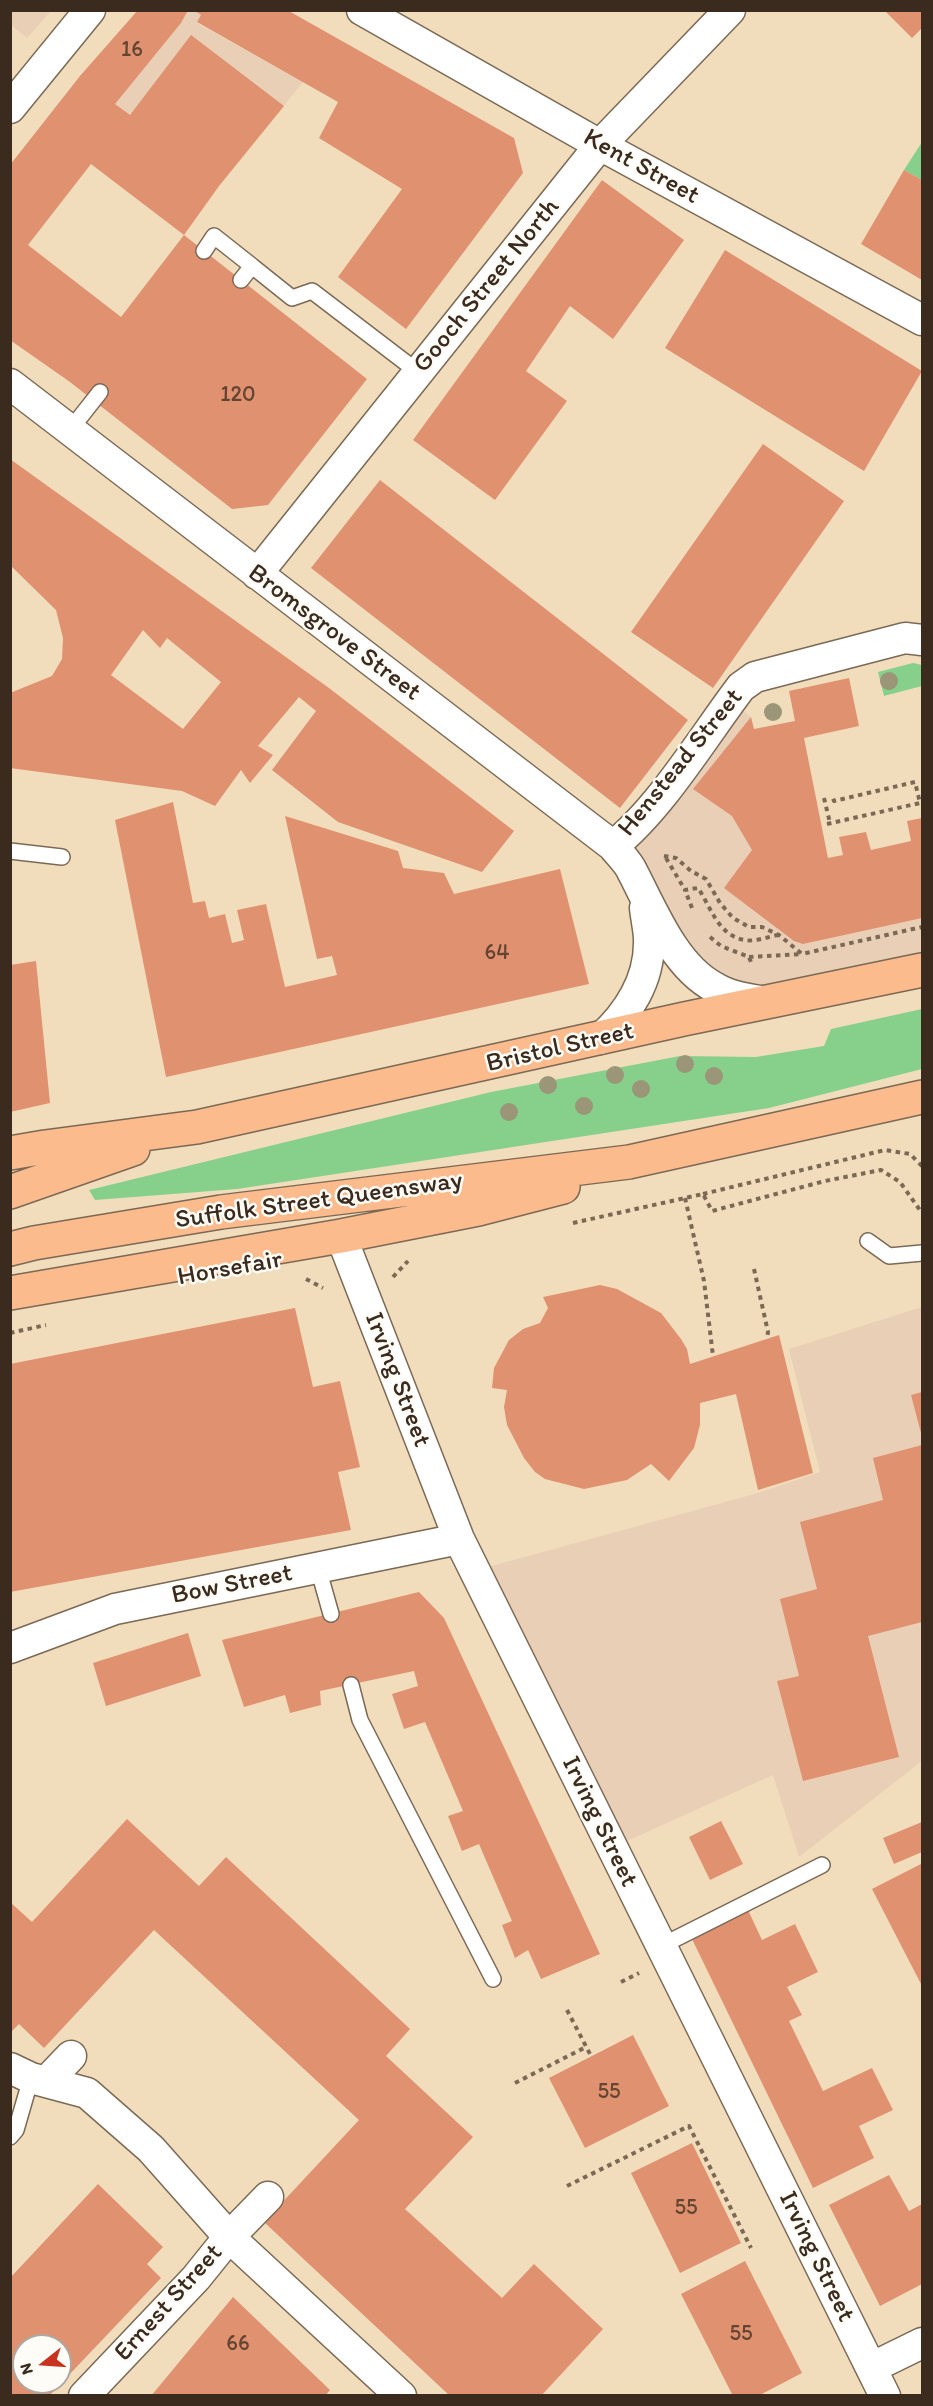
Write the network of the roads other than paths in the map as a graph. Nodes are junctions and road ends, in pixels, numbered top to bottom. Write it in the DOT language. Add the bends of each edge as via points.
graph roads {
  1 [pos="90,10"];
  2 [pos="362,10"];
  3 [pos="730,10"];
  4 [pos="10,108"];
  5 [pos="600,146"];
  6 [pos="204,251"];
  7 [pos="252,266"];
  8 [pos="241,280"];
  9 [pos="922,320"];
  10 [pos="418,372"];
  11 [pos="10,384"];
  12 [pos="100,393"];
  13 [pos="70,430"];
  14 [pos="257,574"];
  15 [pos="922,640"];
  16 [pos="620,840"];
  17 [pos="10,851"];
  18 [pos="62,857"];
  19 [pos="643,894"];
  20 [pos="922,970"];
  21 [pos="769,1002"];
  22 [pos="600,1039"];
  23 [pos="922,1097"];
  24 [pos="197,1127"];
  25 [pos="10,1153"];
  26 [pos="629,1162"];
  27 [pos="10,1192"];
  28 [pos="341,1236"];
  29 [pos="868,1241"];
  30 [pos="10,1249"];
  31 [pos="922,1253"];
  32 [pos="10,1293"];
  33 [pos="459,1539"];
  34 [pos="318,1568"];
  35 [pos="331,1614"];
  36 [pos="10,1648"];
  37 [pos="351,1685"];
  38 [pos="822,1865"];
  39 [pos="661,1946"];
  40 [pos="493,1979"];
  41 [pos="71,2056"];
  42 [pos="29,2076"];
  43 [pos="10,2137"];
  44 [pos="268,2197"];
  45 [pos="230,2237"];
  46 [pos="922,2343"];
  47 [pos="871,2368"];
  48 [pos="84,2396"];
  49 [pos="402,2396"];
  50 [pos="885,2396"];
  1 -- 4 [label="street"];
  2 -- 5 [label="street, Kent Street"];
  3 -- 5 [label="street, Gooch Street North"];
  5 -- 9 [label="street, Kent Street"];
  5 -- 10 [label="street, Gooch Street North"];
  6 -- 7 [label="lane" via="214,236"];
  7 -- 8 [label="lane"];
  7 -- 10 [label="lane" via="292,298 312,291"];
  10 -- 14 [label="street, Gooch Street North"];
  11 -- 13 [label="street, Bromsgrove Street"];
  12 -- 13 [label="lane"];
  13 -- 14 [label="street, Bromsgrove Street"];
  14 -- 16 [label="street, Bromsgrove Street"];
  15 -- 16 [label="street, Henstead Street" via="904,638 754,676 741,687 660,797"];
  16 -- 19 [label="street, Bromsgrove Street"];
  17 -- 18 [label="lane"];
  19 -- 21 [label="street, Bromsgrove Street" via="665,935 687,964 712,987 740,998"];
  19 -- 22 [label="street, Bromsgrove Street" via="650,941 644,974 632,1003"];
  20 -- 21 [label="highway, Bristol Street"];
  21 -- 22 [label="highway, Bristol Street"];
  22 -- 24 [label="highway, Bristol Street"];
  23 -- 26 [label="highway"];
  24 -- 25 [label="highway"];
  24 -- 27 [label="highway"];
  26 -- 28 [label="highway" via="551,1191"];
  26 -- 30 [label="highway, Suffolk Street Queensway" via="221,1212"];
  28 -- 32 [label="highway"];
  28 -- 33 [label="street, Irving Street"];
  29 -- 31 [label="lane" via="889,1256"];
  33 -- 34 [label="street, Bow Street"];
  33 -- 39 [label="street, Irving Street"];
  34 -- 35 [label="lane"];
  34 -- 36 [label="street, Bow Street" via="115,1609"];
  37 -- 40 [label="lane" via="360,1720"];
  38 -- 39 [label="lane"];
  39 -- 47 [label="street, Irving Street"];
  41 -- 42 [label="street"];
  42 -- 43 [label="lane" via="16,2130"];
  42 -- 45 [label="street" via="87,2093 151,2149"];
  44 -- 45 [label="street, Ernest Street"];
  45 -- 48 [label="street, Ernest Street"];
  45 -- 49 [label="street"];
  46 -- 47 [label="street"];
  47 -- 50 [label="street, Irving Street"];
}
